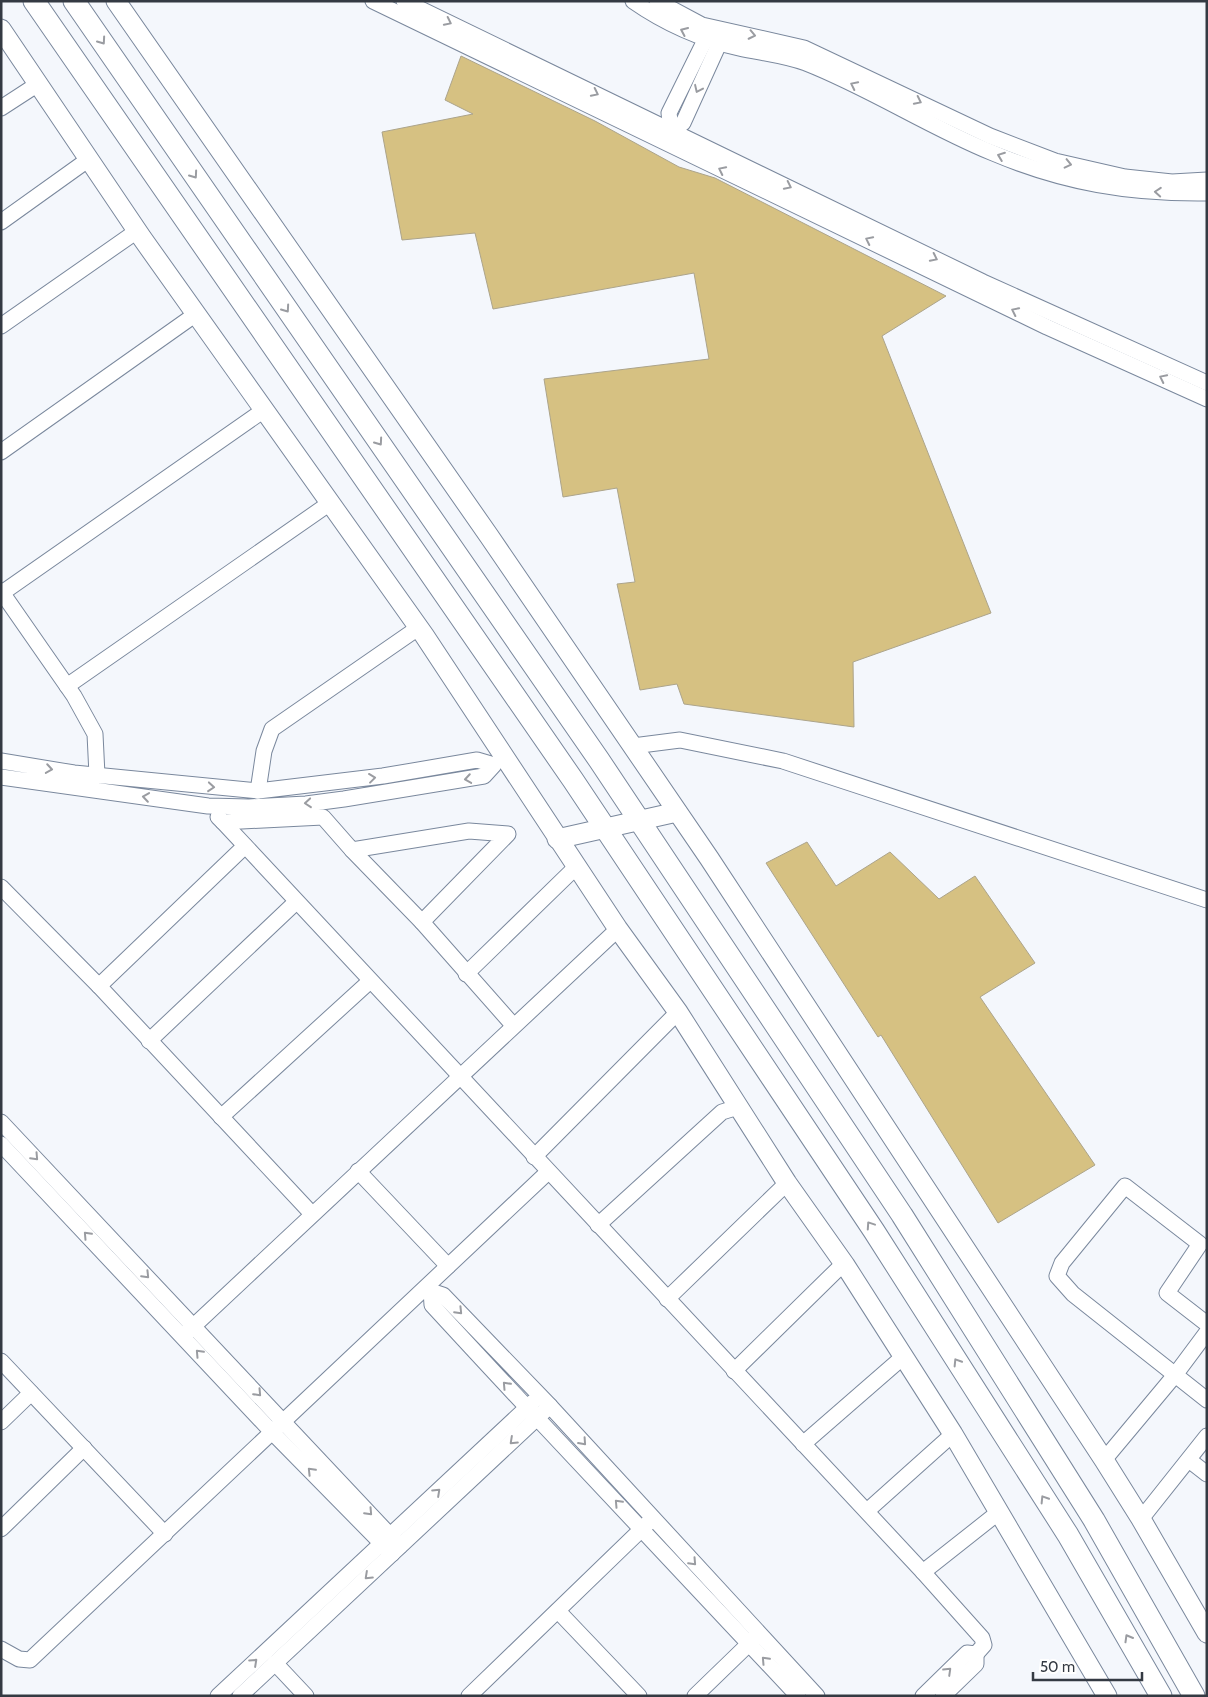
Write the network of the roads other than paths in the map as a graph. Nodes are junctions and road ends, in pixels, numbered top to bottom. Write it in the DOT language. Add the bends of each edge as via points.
graph roads {
  1 [pos="34,1"];
  2 [pos="74,1"];
  3 [pos="116,1"];
  4 [pos="373,1"];
  5 [pos="404,1"];
  6 [pos="633,1"];
  7 [pos="657,1"];
  8 [pos="1,29"];
  9 [pos="716,34"];
  10 [pos="38,84"];
  11 [pos="1,108"];
  12 [pos="673,131"];
  13 [pos="89,159"];
  14 [pos="1207,180"];
  15 [pos="1207,193"];
  16 [pos="1,222"];
  17 [pos="137,231"];
  18 [pos="196,314"];
  19 [pos="1,326"];
  20 [pos="1207,383"];
  21 [pos="1207,399"];
  22 [pos="264,410"];
  23 [pos="1,452"];
  24 [pos="330,503"];
  25 [pos="2,592"];
  26 [pos="418,628"];
  27 [pos="68,686"];
  28 [pos="633,746"];
  29 [pos="1,761"];
  30 [pos="501,764"];
  31 [pos="97,775"];
  32 [pos="1,777"];
  33 [pos="258,791"];
  34 [pos="208,806"];
  35 [pos="677,812"];
  36 [pos="637,820"];
  37 [pos="222,822"];
  38 [pos="604,827"];
  39 [pos="557,838"];
  40 [pos="245,846"];
  41 [pos="352,850"];
  42 [pos="576,867"];
  43 [pos="1,886"];
  44 [pos="1207,900"];
  45 [pos="296,902"];
  46 [pos="422,922"];
  47 [pos="618,929"];
  48 [pos="466,974"];
  49 [pos="369,982"];
  50 [pos="99,986"];
  51 [pos="678,1012"];
  52 [pos="513,1026"];
  53 [pos="149,1041"];
  54 [pos="458,1076"];
  55 [pos="738,1107"];
  56 [pos="221,1117"];
  57 [pos="1,1122"];
  58 [pos="1,1144"];
  59 [pos="534,1158"];
  60 [pos="358,1171"];
  61 [pos="548,1172"];
  62 [pos="787,1183"];
  63 [pos="312,1214"];
  64 [pos="598,1225"];
  65 [pos="845,1265"];
  66 [pos="448,1266"];
  67 [pos="429,1289"];
  68 [pos="667,1298"];
  69 [pos="1207,1324"];
  70 [pos="189,1331"];
  71 [pos="1207,1332"];
  72 [pos="904,1357"];
  73 [pos="1,1361"];
  74 [pos="734,1370"];
  75 [pos="1175,1375"];
  76 [pos="31,1393"];
  77 [pos="1207,1400"];
  78 [pos="545,1401"];
  79 [pos="532,1413"];
  80 [pos="284,1421"];
  81 [pos="1,1422"];
  82 [pos="272,1432"];
  83 [pos="953,1434"];
  84 [pos="1207,1436"];
  85 [pos="803,1444"];
  86 [pos="84,1448"];
  87 [pos="1104,1460"];
  88 [pos="1189,1460"];
  89 [pos="1207,1474"];
  90 [pos="867,1512"];
  91 [pos="999,1512"];
  92 [pos="1141,1519"];
  93 [pos="647,1524"];
  94 [pos="1,1529"];
  95 [pos="165,1534"];
  96 [pos="391,1545"];
  97 [pos="923,1572"];
  98 [pos="558,1611"];
  99 [pos="1207,1634"];
  100 [pos="754,1639"];
  101 [pos="1,1649"];
  102 [pos="976,1654"];
  103 [pos="275,1663"];
  104 [pos="218,1696"];
  105 [pos="240,1696"];
  106 [pos="306,1696"];
  107 [pos="469,1696"];
  108 [pos="639,1696"];
  109 [pos="695,1696"];
  110 [pos="798,1696"];
  111 [pos="817,1696"];
  112 [pos="923,1696"];
  113 [pos="943,1696"];
  114 [pos="1107,1696"];
  115 [pos="1161,1696"];
  116 [pos="1194,1696"];
  1 -- 38 [label="main road"];
  2 -- 36 [label="main road, one-way" via="588,744"];
  3 -- 28 [label="street"];
  4 -- 12 [label="street"];
  5 -- 12 [label="street, one-way"];
  9 -- 6 [label="street, one-way" via="664,21"];
  7 -- 9 [label="street"];
  8 -- 10 [label="street"];
  9 -- 12 [label="street, one-way"];
  9 -- 12 [label="street" via="669,113"];
  9 -- 14 [label="street, one-way" via="804,48 990,136 1055,161 1125,177 1172,182"];
  15 -- 9 [label="street, one-way" via="1113,189 1041,171 992,153 804,62"];
  10 -- 11 [label="street"];
  10 -- 13 [label="street"];
  12 -- 20 [label="street, one-way" via="1023,301"];
  21 -- 12 [label="street, one-way" via="1047,327"];
  13 -- 16 [label="street"];
  13 -- 17 [label="street"];
  17 -- 18 [label="street"];
  17 -- 19 [label="street"];
  18 -- 22 [label="street"];
  18 -- 23 [label="street"];
  22 -- 24 [label="street"];
  22 -- 25 [label="street"];
  24 -- 26 [label="street"];
  24 -- 27 [label="street"];
  25 -- 27 [label="street"];
  26 -- 30 [label="street"];
  26 -- 33 [label="street" via="272,728 264,751"];
  27 -- 31 [label="street" via="95,734"];
  28 -- 35 [label="street"];
  28 -- 44 [label="street" via="680,740 783,761"];
  29 -- 31 [label="street, one-way"];
  33 -- 30 [label="street, one-way" via="383,776 477,760"];
  30 -- 34 [label="street, one-way" via="484,776 344,799 297,804"];
  30 -- 39 [label="street"];
  31 -- 33 [label="street, one-way"];
  34 -- 32 [label="street, one-way"];
  34 -- 37 [label="street"];
  35 -- 36 [label="street"];
  35 -- 87 [label="street"];
  36 -- 38 [label="street"];
  36 -- 116 [label="main road" via="908,1223 1094,1520"];
  37 -- 40 [label="street"];
  37 -- 41 [label="street" via="323,817"];
  38 -- 39 [label="street"];
  115 -- 38 [label="main road, one-way" via="1068,1535 884,1246"];
  39 -- 42 [label="street"];
  40 -- 45 [label="street"];
  40 -- 50 [label="street"];
  41 -- 46 [label="street"];
  41 -- 46 [label="street" via="469,831 508,834"];
  42 -- 47 [label="street"];
  42 -- 48 [label="street"];
  43 -- 50 [label="street"];
  45 -- 49 [label="street"];
  45 -- 53 [label="street"];
  46 -- 48 [label="street"];
  47 -- 51 [label="street"];
  47 -- 52 [label="street"];
  48 -- 52 [label="street"];
  49 -- 54 [label="street"];
  49 -- 56 [label="street"];
  50 -- 53 [label="street"];
  51 -- 55 [label="street"];
  51 -- 59 [label="street"];
  52 -- 54 [label="street"];
  53 -- 56 [label="street"];
  54 -- 59 [label="street"];
  54 -- 60 [label="street"];
  55 -- 62 [label="street"];
  55 -- 64 [label="street" via="722,1112"];
  56 -- 63 [label="street"];
  57 -- 70 [label="street, one-way"];
  70 -- 58 [label="street, one-way"];
  59 -- 61 [label="street"];
  60 -- 63 [label="street"];
  60 -- 66 [label="street"];
  61 -- 64 [label="street"];
  61 -- 66 [label="street"];
  62 -- 65 [label="street"];
  62 -- 68 [label="street"];
  63 -- 70 [label="street"];
  64 -- 68 [label="street"];
  65 -- 72 [label="street"];
  65 -- 74 [label="street" via="838,1268"];
  66 -- 67 [label="street"];
  67 -- 78 [label="street, one-way" via="443,1295"];
  79 -- 67 [label="street, one-way" via="432,1305"];
  67 -- 80 [label="street"];
  68 -- 74 [label="street"];
  69 -- 75 [label="street" via="1167,1293 1200,1244 1125,1186 1062,1263 1057,1276 1073,1294"];
  70 -- 80 [label="street, one-way"];
  82 -- 70 [label="street, one-way"];
  71 -- 75 [label="street"];
  72 -- 83 [label="street"];
  72 -- 85 [label="street"];
  73 -- 76 [label="street"];
  74 -- 85 [label="street"];
  75 -- 77 [label="street"];
  75 -- 87 [label="street"];
  76 -- 81 [label="street"];
  76 -- 86 [label="street"];
  78 -- 79 [label="street"];
  78 -- 93 [label="street, one-way"];
  93 -- 79 [label="street, one-way"];
  79 -- 96 [label="street"];
  80 -- 82 [label="street"];
  80 -- 96 [label="street, one-way"];
  82 -- 95 [label="street"];
  96 -- 82 [label="street, one-way"];
  83 -- 90 [label="street"];
  83 -- 91 [label="street"];
  84 -- 88 [label="street"];
  85 -- 90 [label="street"];
  86 -- 94 [label="street"];
  86 -- 95 [label="street"];
  87 -- 92 [label="street"];
  88 -- 89 [label="street"];
  88 -- 92 [label="street"];
  90 -- 97 [label="street"];
  91 -- 97 [label="street"];
  91 -- 114 [label="street"];
  92 -- 99 [label="street"];
  93 -- 98 [label="street"];
  93 -- 100 [label="street"];
  95 -- 101 [label="street" via="30,1660 19,1659"];
  96 -- 103 [label="street, one-way"];
  104 -- 96 [label="street, one-way"];
  97 -- 102 [label="street" via="982,1638 984,1645"];
  98 -- 107 [label="street"];
  98 -- 108 [label="street"];
  100 -- 109 [label="street"];
  110 -- 100 [label="street, one-way"];
  100 -- 111 [label="street"];
  112 -- 102 [label="street, one-way" via="967,1653"];
  102 -- 113 [label="street" via="976,1664"];
  103 -- 105 [label="street"];
  103 -- 106 [label="street"];
}
